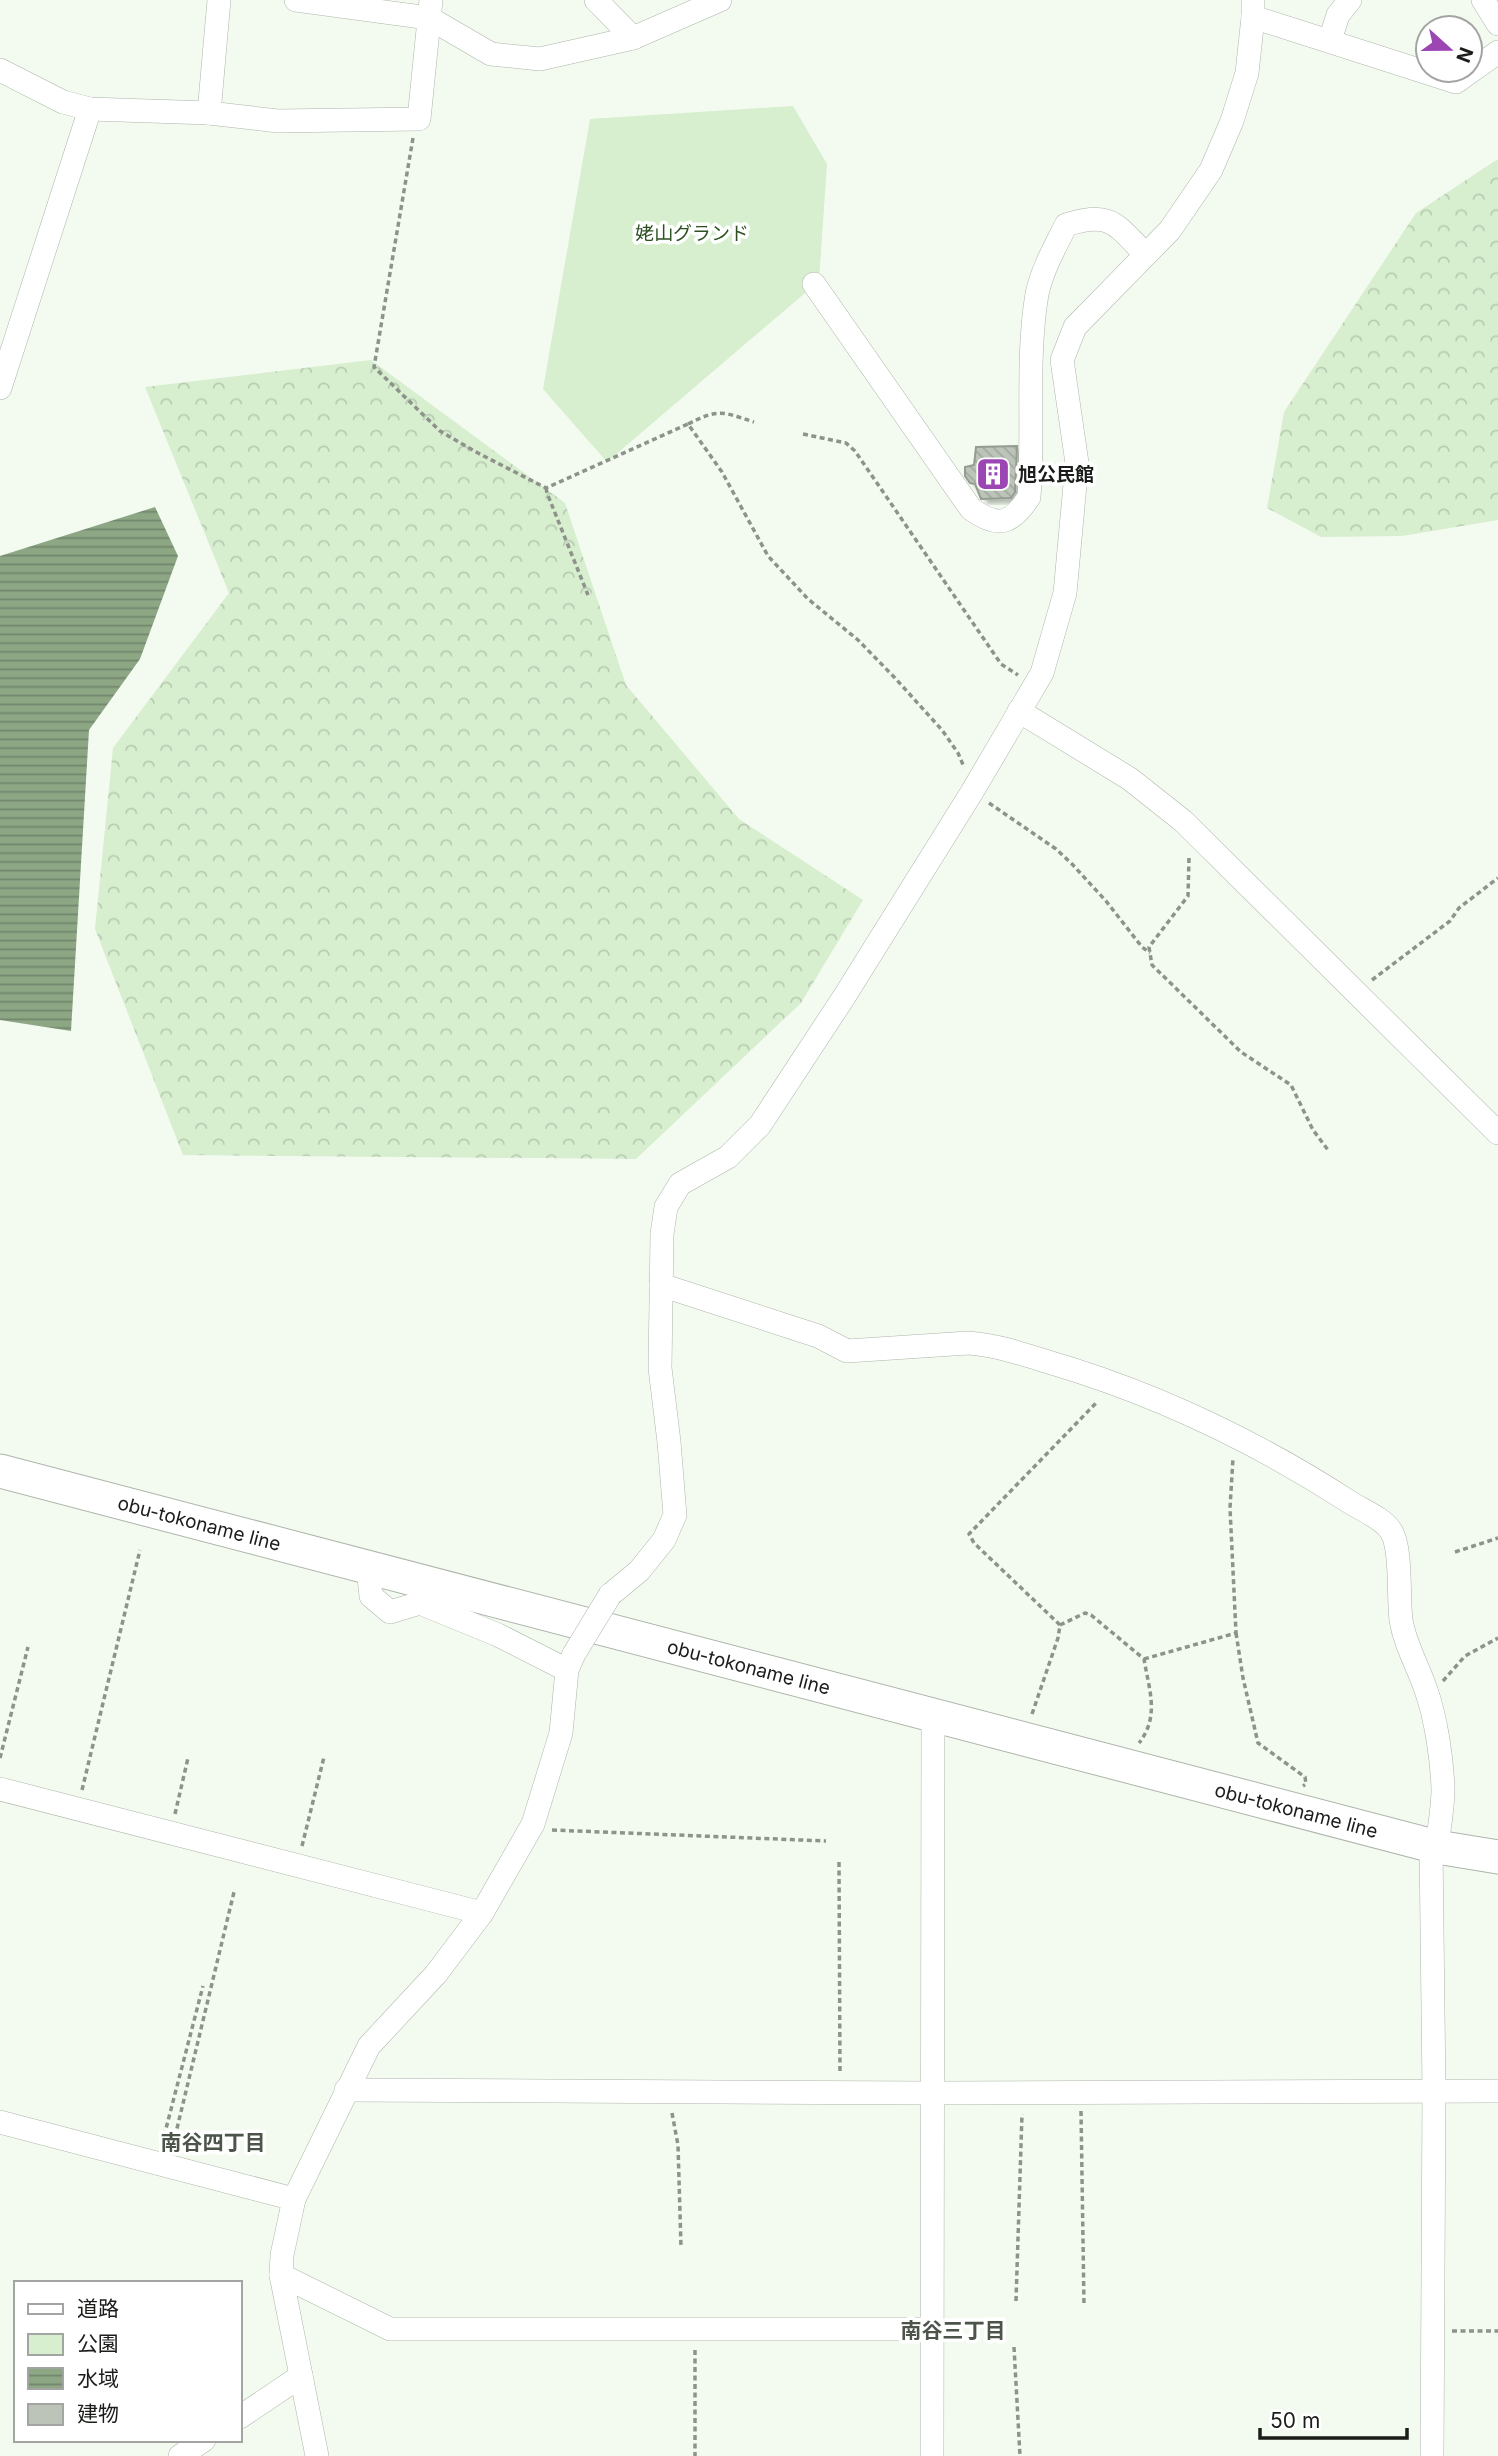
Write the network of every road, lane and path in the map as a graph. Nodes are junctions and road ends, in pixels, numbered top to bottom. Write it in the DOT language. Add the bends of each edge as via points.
graph roads {
  1 [pos="219,0"];
  2 [pos="296,0"];
  3 [pos="596,0"];
  4 [pos="720,0"];
  5 [pos="1350,0"];
  6 [pos="1483,0"];
  7 [pos="1253,8"];
  8 [pos="430,9"];
  9 [pos="1498,24"];
  10 [pos="632,38"];
  11 [pos="1330,40"];
  12 [pos="1498,52"];
  13 [pos="0,70"];
  14 [pos="90,109"];
  15 [pos="209,113"];
  16 [pos="416,119"];
  17 [pos="1145,254"];
  18 [pos="814,284"];
  19 [pos="0,388"];
  20 [pos="754,422"];
  21 [pos="688,424"];
  22 [pos="803,434"];
  23 [pos="546,488"];
  24 [pos="588,595"];
  25 [pos="1034,686"];
  26 [pos="1019,711"];
  27 [pos="974,788"];
  28 [pos="1196,834"];
  29 [pos="1498,877"];
  30 [pos="1150,953"];
  31 [pos="1356,992"];
  32 [pos="1498,1133"];
  33 [pos="1328,1150"];
  34 [pos="661,1285"];
  35 [pos="1112,1383"];
  36 [pos="1239,1439"];
  37 [pos="0,1471"];
  38 [pos="1498,1538"];
  39 [pos="140,1550"];
  40 [pos="1455,1552"];
  41 [pos="369,1568"];
  42 [pos="1060,1625"];
  43 [pos="1236,1633"];
  44 [pos="1498,1638"];
  45 [pos="28,1647"];
  46 [pos="1144,1659"];
  47 [pos="570,1662"];
  48 [pos="1426,1690"];
  49 [pos="1032,1714"];
  50 [pos="933,1716"];
  51 [pos="324,1757"];
  52 [pos="0,1758"];
  53 [pos="188,1759"];
  54 [pos="1124,1766"];
  55 [pos="1301,1788"];
  56 [pos="0,1789"];
  57 [pos="77,1809"];
  58 [pos="533,1824"];
  59 [pos="170,1833"];
  60 [pos="826,1841"];
  61 [pos="1434,1846"];
  62 [pos="1498,1857"];
  63 [pos="839,1862"];
  64 [pos="297,1866"];
  65 [pos="234,1892"];
  66 [pos="482,1913"];
  67 [pos="203,1986"];
  68 [pos="346,2090"];
  69 [pos="668,2091"];
  70 [pos="1434,2091"];
  71 [pos="1498,2091"];
  72 [pos="840,2092"];
  73 [pos="1023,2092"];
  74 [pos="1081,2092"];
  75 [pos="933,2093"];
  76 [pos="0,2122"];
  77 [pos="162,2165"];
  78 [pos="294,2199"];
  79 [pos="681,2247"];
  80 [pos="281,2275"];
  81 [pos="1016,2301"];
  82 [pos="1084,2305"];
  83 [pos="932,2329"];
  84 [pos="695,2330"];
  85 [pos="1433,2330"];
  86 [pos="1498,2331"];
  87 [pos="1014,2347"];
  88 [pos="301,2376"];
  89 [pos="242,2416"];
  90 [pos="201,2442"];
  91 [pos="180,2456"];
  92 [pos="317,2456"];
  93 [pos="695,2456"];
  94 [pos="932,2456"];
  95 [pos="1020,2456"];
  96 [pos="1432,2456"];
  1 -- 15 [label="street"];
  2 -- 8 [label="street"];
  3 -- 10 [label="street"];
  4 -- 10 [label="street"];
  5 -- 11 [label="street" via="1338,15"];
  6 -- 9 [label="street"];
  7 -- 11 [label="street"];
  7 -- 17 [label="street" via="1247,73 1232,121 1210,170 1170,230"];
  8 -- 10 [label="street" via="491,54 540,59"];
  8 -- 16 [label="street"];
  11 -- 12 [label="street" via="1456,82"];
  13 -- 14 [label="street" via="63,102"];
  14 -- 15 [label="street"];
  14 -- 19 [label="street"];
  15 -- 16 [label="street" via="278,121"];
  16 -- 23 [label="path" via="374,367 440,431"];
  17 -- 18 [label="street" via="1116,225 1092,217 1066,225 1038,293 1029,497 1018,514 1003,522 986,520 971,509"];
  17 -- 25 [label="street" via="1075,327 1062,360 1077,463 1074,510 1065,593"];
  20 -- 21 [label="path" via="710,412"];
  21 -- 23 [label="path"];
  21 -- 27 [label="path" via="722,472 768,556 919,704 958,752"];
  22 -- 25 [label="path" via="846,443 855,451 1001,664"];
  23 -- 24 [label="path"];
  25 -- 26 [label="street"];
  26 -- 27 [label="street"];
  26 -- 28 [label="street" via="1130,779"];
  27 -- 30 [label="path" via="1064,856"];
  27 -- 34 [label="street" via="760,1125 728,1157 680,1184 666,1207"];
  28 -- 30 [label="path" via="1190,844 1188,896 1149,947"];
  28 -- 31 [label="street"];
  29 -- 31 [label="path" via="1459,908 1450,921"];
  30 -- 33 [label="path" via="1152,965 1241,1052 1291,1085"];
  31 -- 32 [label="street"];
  34 -- 35 [label="street" via="818,1336 848,1351 987,1344"];
  34 -- 47 [label="street, bridge" via="660,1368 674,1515 664,1540 639,1571 610,1595"];
  35 -- 36 [label="street"];
  35 -- 42 [label="path" via="969,1534"];
  36 -- 43 [label="path" via="1230,1497"];
  36 -- 48 [label="street" via="1302,1471 1391,1531 1406,1643"];
  37 -- 41 [label="main road, obu-tokoname line"];
  38 -- 40 [label="path"];
  39 -- 57 [label="path"];
  41 -- 47 [label="street" via="371,1596 390,1612 420,1603"];
  41 -- 50 [label="main road, obu-tokoname line"];
  42 -- 46 [label="path" via="1090,1615"];
  42 -- 49 [label="path"];
  43 -- 46 [label="path"];
  43 -- 55 [label="path" via="1258,1743 1305,1777"];
  44 -- 48 [label="path" via="1465,1656 1446,1678"];
  45 -- 52 [label="path"];
  46 -- 54 [label="path" via="1151,1720"];
  47 -- 58 [label="street" via="561,1733"];
  48 -- 61 [label="street" via="1443,1790"];
  50 -- 54 [label="main road, obu-tokoname line"];
  50 -- 75 [label="street"];
  51 -- 64 [label="path"];
  53 -- 59 [label="path"];
  54 -- 61 [label="main road, obu-tokoname line"];
  56 -- 57 [label="street"];
  57 -- 59 [label="street"];
  58 -- 60 [label="path" via="542,1829"];
  58 -- 66 [label="street"];
  59 -- 64 [label="street"];
  61 -- 62 [label="main road, obu-tokoname line"];
  61 -- 70 [label="street"];
  63 -- 72 [label="path"];
  64 -- 66 [label="street"];
  65 -- 77 [label="path"];
  66 -- 68 [label="street" via="436,1974 369,2046"];
  67 -- 77 [label="path"];
  68 -- 69 [label="street"];
  68 -- 78 [label="street"];
  69 -- 72 [label="street"];
  69 -- 79 [label="path" via="678,2145"];
  70 -- 71 [label="street"];
  70 -- 74 [label="street"];
  70 -- 85 [label="street"];
  72 -- 75 [label="street"];
  73 -- 74 [label="street"];
  73 -- 75 [label="street"];
  73 -- 81 [label="path"];
  74 -- 82 [label="path"];
  75 -- 83 [label="street"];
  76 -- 77 [label="street"];
  77 -- 78 [label="street"];
  78 -- 80 [label="street"];
  80 -- 84 [label="street" via="390,2329"];
  80 -- 88 [label="street"];
  83 -- 84 [label="street"];
  83 -- 94 [label="street"];
  84 -- 93 [label="path"];
  85 -- 86 [label="path"];
  85 -- 96 [label="street"];
  87 -- 95 [label="path"];
  88 -- 89 [label="street"];
  88 -- 92 [label="street"];
  90 -- 91 [label="street"];
}
